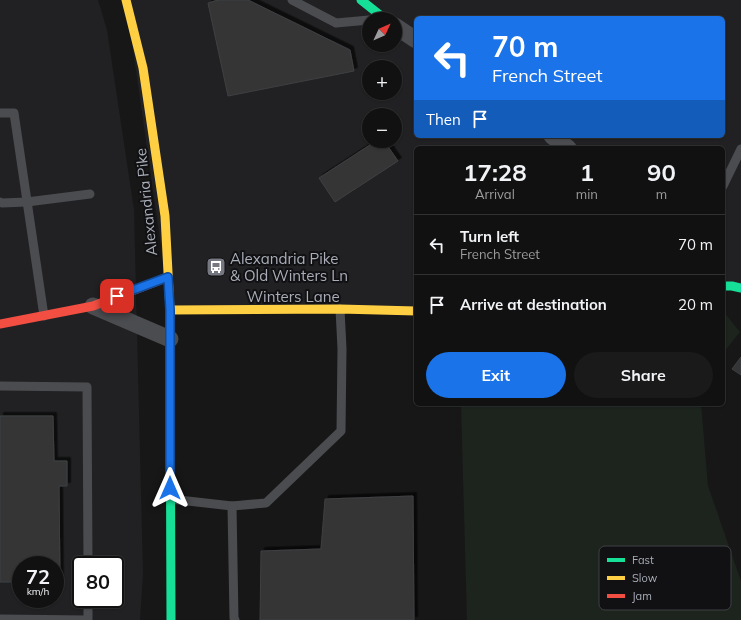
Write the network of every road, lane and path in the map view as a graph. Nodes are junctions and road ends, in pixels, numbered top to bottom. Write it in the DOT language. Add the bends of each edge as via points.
graph roads {
  1 [pos="126,0"];
  2 [pos="292,0"];
  3 [pos="361,0"];
  4 [pos="375,12"];
  5 [pos="362,21"];
  6 [pos="402,31"];
  7 [pos="414,39"];
  8 [pos="0,113"];
  9 [pos="555,138"];
  10 [pos="565,146"];
  11 [pos="741,149"];
  12 [pos="725,182"];
  13 [pos="90,194"];
  14 [pos="0,202"];
  15 [pos="27,202"];
  16 [pos="168,277"];
  17 [pos="725,286"];
  18 [pos="741,288"];
  19 [pos="93,306"];
  20 [pos="340,309"];
  21 [pos="170,310"];
  22 [pos="414,311"];
  23 [pos="44,316"];
  24 [pos="0,324"];
  25 [pos="170,339"];
  26 [pos="0,386"];
  27 [pos="170,500"];
  28 [pos="232,506"];
  29 [pos="88,556"];
  30 [pos="88,608"];
  31 [pos="0,619"];
  32 [pos="88,620"];
  33 [pos="171,620"];
  34 [pos="235,620"];
  1 -- 16 [label="main road, Alexandria Pike" via="143,68 165,216"];
  2 -- 5 [label="lane" via="336,23"];
  3 -- 4 [label="main road"];
  6 -- 7 [label="street"];
  8 -- 15 [label="lane" via="14,113"];
  9 -- 10 [label="street"];
  11 -- 12 [label="lane"];
  13 -- 15 [label="lane"];
  14 -- 15 [label="lane"];
  15 -- 23 [label="lane"];
  16 -- 19 [label="main road"];
  16 -- 21 [label="main road, Alexandria Pike"];
  17 -- 18 [label="main road"];
  19 -- 23 [label="main road"];
  19 -- 25 [label="street"];
  20 -- 21 [label="main road, Winters Lane"];
  20 -- 22 [label="main road, Winters Lane"];
  20 -- 28 [label="lane" via="341,431 266,503"];
  21 -- 25 [label="main road, Alexandria Pike"];
  23 -- 24 [label="main road"];
  25 -- 27 [label="main road, Alexandria Pike"];
  26 -- 29 [label="lane" via="87,387"];
  27 -- 28 [label="lane"];
  27 -- 33 [label="main road, Alexandria Pike"];
  28 -- 34 [label="lane"];
  30 -- 32 [label="lane"];
  31 -- 32 [label="lane"];
}
